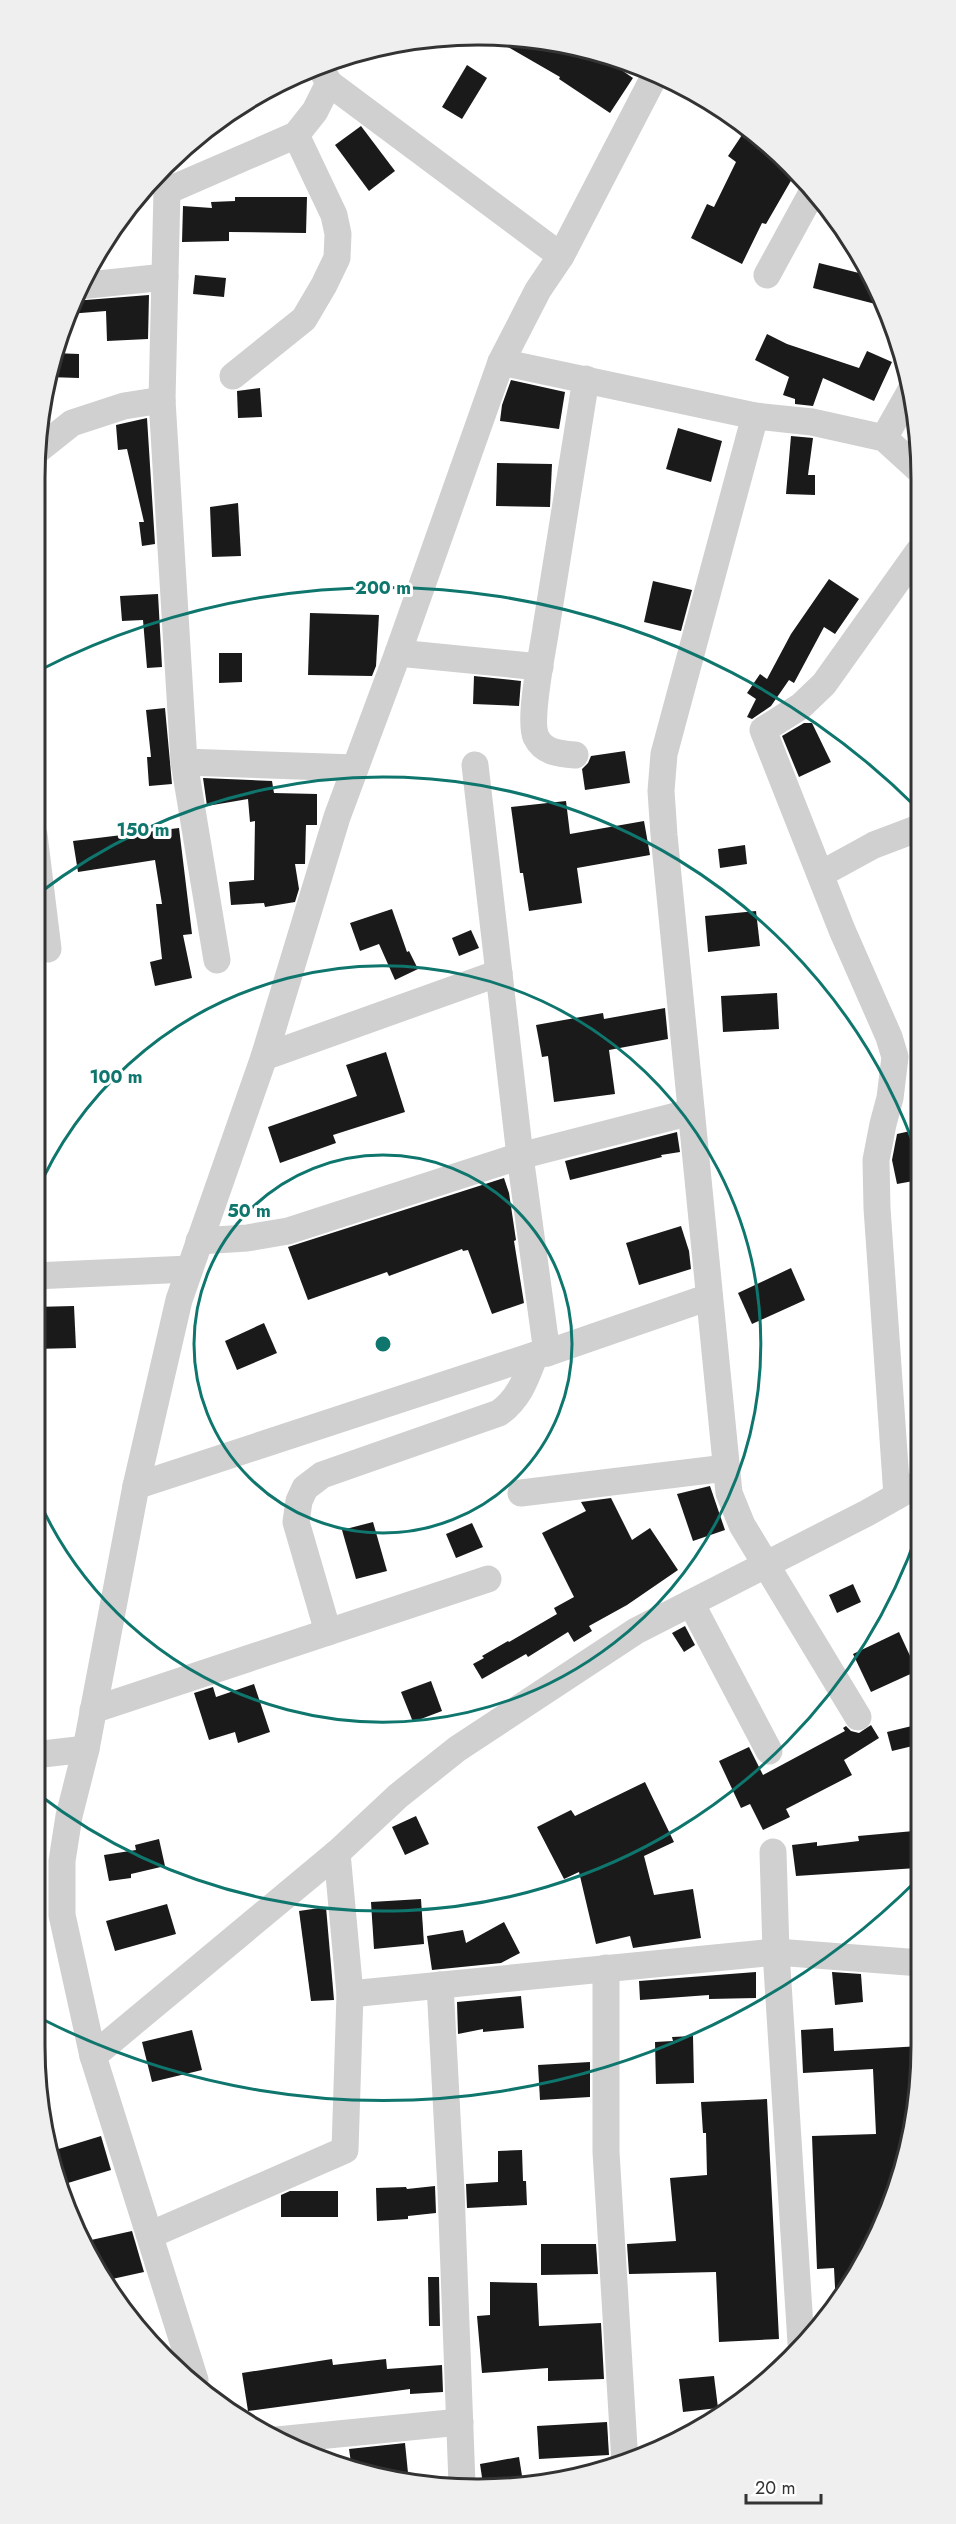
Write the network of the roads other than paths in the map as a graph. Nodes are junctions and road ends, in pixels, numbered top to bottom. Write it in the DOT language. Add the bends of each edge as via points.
graph roads {
  1 [pos="324,74"];
  2 [pos="651,81"];
  3 [pos="296,135"];
  4 [pos="809,199"];
  5 [pos="561,256"];
  6 [pos="767,275"];
  7 [pos="165,276"];
  8 [pos="91,285"];
  9 [pos="501,362"];
  10 [pos="233,376"];
  11 [pos="586,379"];
  12 [pos="162,400"];
  13 [pos="904,402"];
  14 [pos="755,416"];
  15 [pos="884,438"];
  16 [pos="47,443"];
  17 [pos="910,461"];
  18 [pos="911,562"];
  19 [pos="398,653"];
  20 [pos="540,667"];
  21 [pos="575,755"];
  22 [pos="184,762"];
  23 [pos="475,765"];
  24 [pos="355,768"];
  25 [pos="911,831"];
  26 [pos="820,874"];
  27 [pos="45,925"];
  28 [pos="48,949"];
  29 [pos="217,960"];
  30 [pos="499,973"];
  31 [pos="264,1058"];
  32 [pos="691,1112"];
  33 [pos="520,1156"];
  34 [pos="199,1241"];
  35 [pos="189,1269"];
  36 [pos="45,1276"];
  37 [pos="709,1298"];
  38 [pos="541,1354"];
  39 [pos="726,1468"];
  40 [pos="136,1486"];
  41 [pos="911,1488"];
  42 [pos="521,1493"];
  43 [pos="897,1496"];
  44 [pos="764,1564"];
  45 [pos="488,1579"];
  46 [pos="690,1602"];
  47 [pos="328,1632"];
  48 [pos="93,1710"];
  49 [pos="858,1717"];
  50 [pos="86,1749"];
  51 [pos="769,1751"];
  52 [pos="45,1754"];
  53 [pos="773,1852"];
  54 [pos="337,1853"];
  55 [pos="776,1952"];
  56 [pos="911,1962"];
  57 [pos="606,1968"];
  58 [pos="440,1985"];
  59 [pos="350,1994"];
  60 [pos="93,2056"];
  61 [pos="150,2235"];
  62 [pos="800,2335"];
  63 [pos="192,2371"];
  64 [pos="460,2422"];
  65 [pos="295,2438"];
  66 [pos="624,2453"];
  67 [pos="462,2478"];
  1 -- 3 [label="street" via="315,111"];
  1 -- 5 [label="street"];
  2 -- 5 [label="street"];
  3 -- 7 [label="street" via="167,191"];
  3 -- 10 [label="street" via="334,215 337,258 304,318"];
  4 -- 6 [label="street"];
  5 -- 9 [label="street" via="538,290"];
  7 -- 8 [label="street"];
  7 -- 12 [label="street"];
  9 -- 11 [label="street"];
  9 -- 19 [label="street"];
  11 -- 14 [label="street"];
  11 -- 20 [label="street"];
  12 -- 16 [label="street" via="124,406 72,423"];
  12 -- 22 [label="street"];
  13 -- 15 [label="street"];
  14 -- 15 [label="street" via="812,422"];
  14 -- 32 [label="street" via="664,754 664,835"];
  15 -- 17 [label="street"];
  18 -- 26 [label="street" via="824,684 801,706 763,730"];
  19 -- 20 [label="street"];
  19 -- 24 [label="street"];
  20 -- 21 [label="street" via="534,724 537,738 556,754"];
  22 -- 24 [label="street"];
  22 -- 29 [label="street"];
  23 -- 30 [label="street"];
  24 -- 31 [label="street"];
  25 -- 26 [label="street"];
  26 -- 43 [label="street" via="895,1057 891,1098 876,1160"];
  27 -- 28 [label="street"];
  30 -- 31 [label="street"];
  30 -- 33 [label="street"];
  31 -- 34 [label="street"];
  32 -- 33 [label="street"];
  32 -- 37 [label="street"];
  33 -- 34 [label="street" via="288,1232"];
  33 -- 38 [label="street"];
  34 -- 35 [label="street"];
  35 -- 36 [label="street"];
  35 -- 40 [label="street"];
  37 -- 38 [label="street"];
  37 -- 39 [label="street"];
  38 -- 40 [label="street"];
  38 -- 47 [label="street" via="520,1393 499,1413 322,1475 305,1488 296,1522"];
  39 -- 42 [label="street"];
  39 -- 44 [label="street" via="729,1493"];
  40 -- 48 [label="street"];
  41 -- 43 [label="street"];
  43 -- 44 [label="street"];
  44 -- 46 [label="street"];
  44 -- 49 [label="street"];
  45 -- 47 [label="street"];
  46 -- 51 [label="street"];
  46 -- 54 [label="street" via="636,1631 457,1749 398,1796"];
  47 -- 48 [label="street"];
  48 -- 50 [label="street"];
  50 -- 52 [label="street"];
  50 -- 60 [label="street" via="62,1861 62,1915"];
  53 -- 55 [label="street"];
  54 -- 59 [label="street"];
  54 -- 60 [label="street"];
  55 -- 56 [label="street"];
  55 -- 57 [label="street"];
  55 -- 62 [label="street"];
  57 -- 58 [label="street"];
  57 -- 66 [label="street" via="606,2152"];
  58 -- 59 [label="street"];
  58 -- 64 [label="street"];
  59 -- 61 [label="street" via="345,2150"];
  60 -- 61 [label="street"];
  61 -- 63 [label="street"];
  64 -- 65 [label="street"];
  64 -- 67 [label="street"];
}
